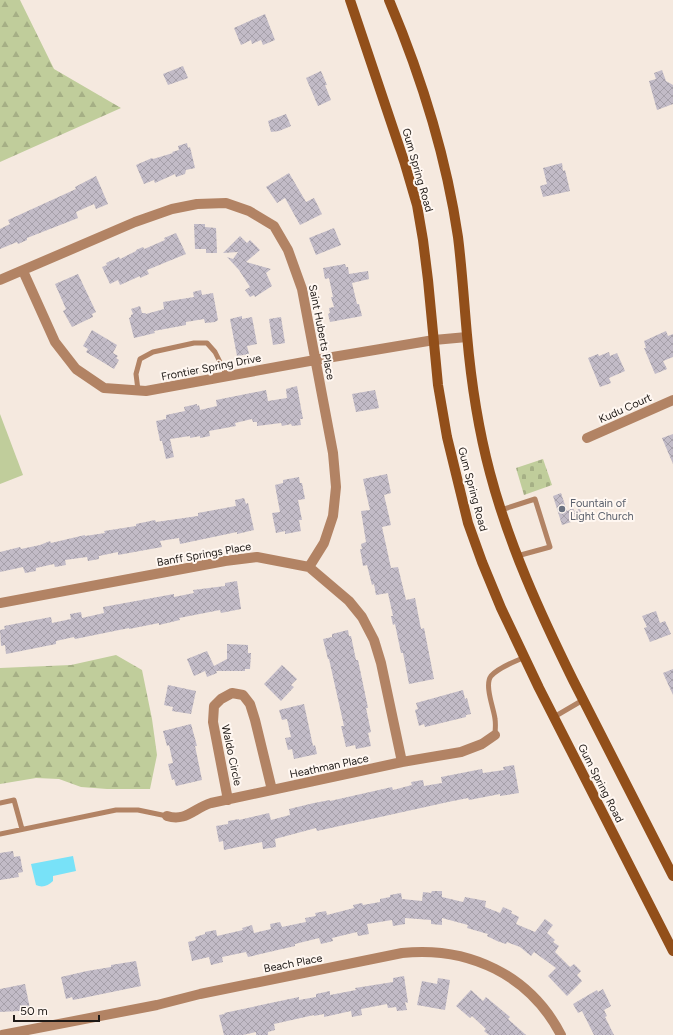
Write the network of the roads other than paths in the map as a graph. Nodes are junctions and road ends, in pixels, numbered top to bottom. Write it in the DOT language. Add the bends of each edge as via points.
graph roads {
  1 [pos="350,0"];
  2 [pos="389,0"];
  3 [pos="23,271"];
  4 [pos="0,280"];
  5 [pos="467,337"];
  6 [pos="434,340"];
  7 [pos="315,360"];
  8 [pos="227,376"];
  9 [pos="138,391"];
  10 [pos="673,400"];
  11 [pos="587,438"];
  12 [pos="500,510"];
  13 [pos="517,556"];
  14 [pos="310,567"];
  15 [pos="0,604"];
  16 [pos="524,658"];
  17 [pos="583,700"];
  18 [pos="554,717"];
  19 [pos="495,735"];
  20 [pos="402,762"];
  21 [pos="272,790"];
  22 [pos="228,800"];
  23 [pos="0,804"];
  24 [pos="167,816"];
  25 [pos="22,829"];
  26 [pos="0,834"];
  27 [pos="673,876"];
  28 [pos="673,950"];
  29 [pos="2,1035"];
  30 [pos="561,1035"];
  1 -- 6 [label="main road, Gum Spring Road" via="405,164 416,205 423,240"];
  2 -- 5 [label="main road, Gum Spring Road" via="415,66 442,152 458,239"];
  3 -- 4 [label="street, Saint Huberts Place"];
  3 -- 7 [label="street, Saint Huberts Place" via="135,222 172,209 197,204 226,203 274,226 288,250 302,289"];
  3 -- 9 [label="street, Frontier Spring Drive" via="55,342 76,369 104,388"];
  5 -- 6 [label="street, Frontier Spring Drive"];
  5 -- 12 [label="main road, Gum Spring Road" via="481,431"];
  6 -- 7 [label="street, Frontier Spring Drive"];
  6 -- 16 [label="main road, Gum Spring Road" via="438,385 447,437 468,523 498,601"];
  7 -- 8 [label="street, Frontier Spring Drive"];
  7 -- 14 [label="street, Saint Huberts Place" via="333,453 336,487 332,516 324,543"];
  8 -- 9 [label="street, Frontier Spring Drive"];
  8 -- 9 [label="lane" via="215,352 207,343 194,343 153,352 140,360 136,374"];
  10 -- 11 [label="street, Kudu Court"];
  12 -- 13 [label="main road, Gum Spring Road"];
  12 -- 13 [label="lane" via="535,499 550,547"];
  13 -- 17 [label="main road, Gum Spring Road" via="538,609"];
  14 -- 15 [label="street, Banff Springs Place" via="258,557"];
  14 -- 20 [label="street" via="349,601 362,617 374,640"];
  16 -- 18 [label="main road, Gum Spring Road"];
  16 -- 19 [label="lane" via="497,671 489,679 496,721"];
  17 -- 18 [label="lane"];
  17 -- 27 [label="main road, Gum Spring Road"];
  18 -- 28 [label="main road, Gum Spring Road"];
  19 -- 20 [label="street, Heathman Place" via="482,744 461,752"];
  20 -- 21 [label="street, Heathman Place"];
  21 -- 22 [label="street, Heathman Place"];
  21 -- 22 [label="street, Waldo Circle" via="250,704 243,695 232,693 220,699 214,706 213,722"];
  22 -- 24 [label="street, Heathman Place" via="205,805 183,817"];
  23 -- 25 [label="lane" via="14,800"];
  24 -- 25 [label="lane" via="138,810 116,810"];
  25 -- 26 [label="lane"];
  29 -- 30 [label="street, Beach Place" via="421,951 453,954 494,968 536,998 553,1019"];
}
